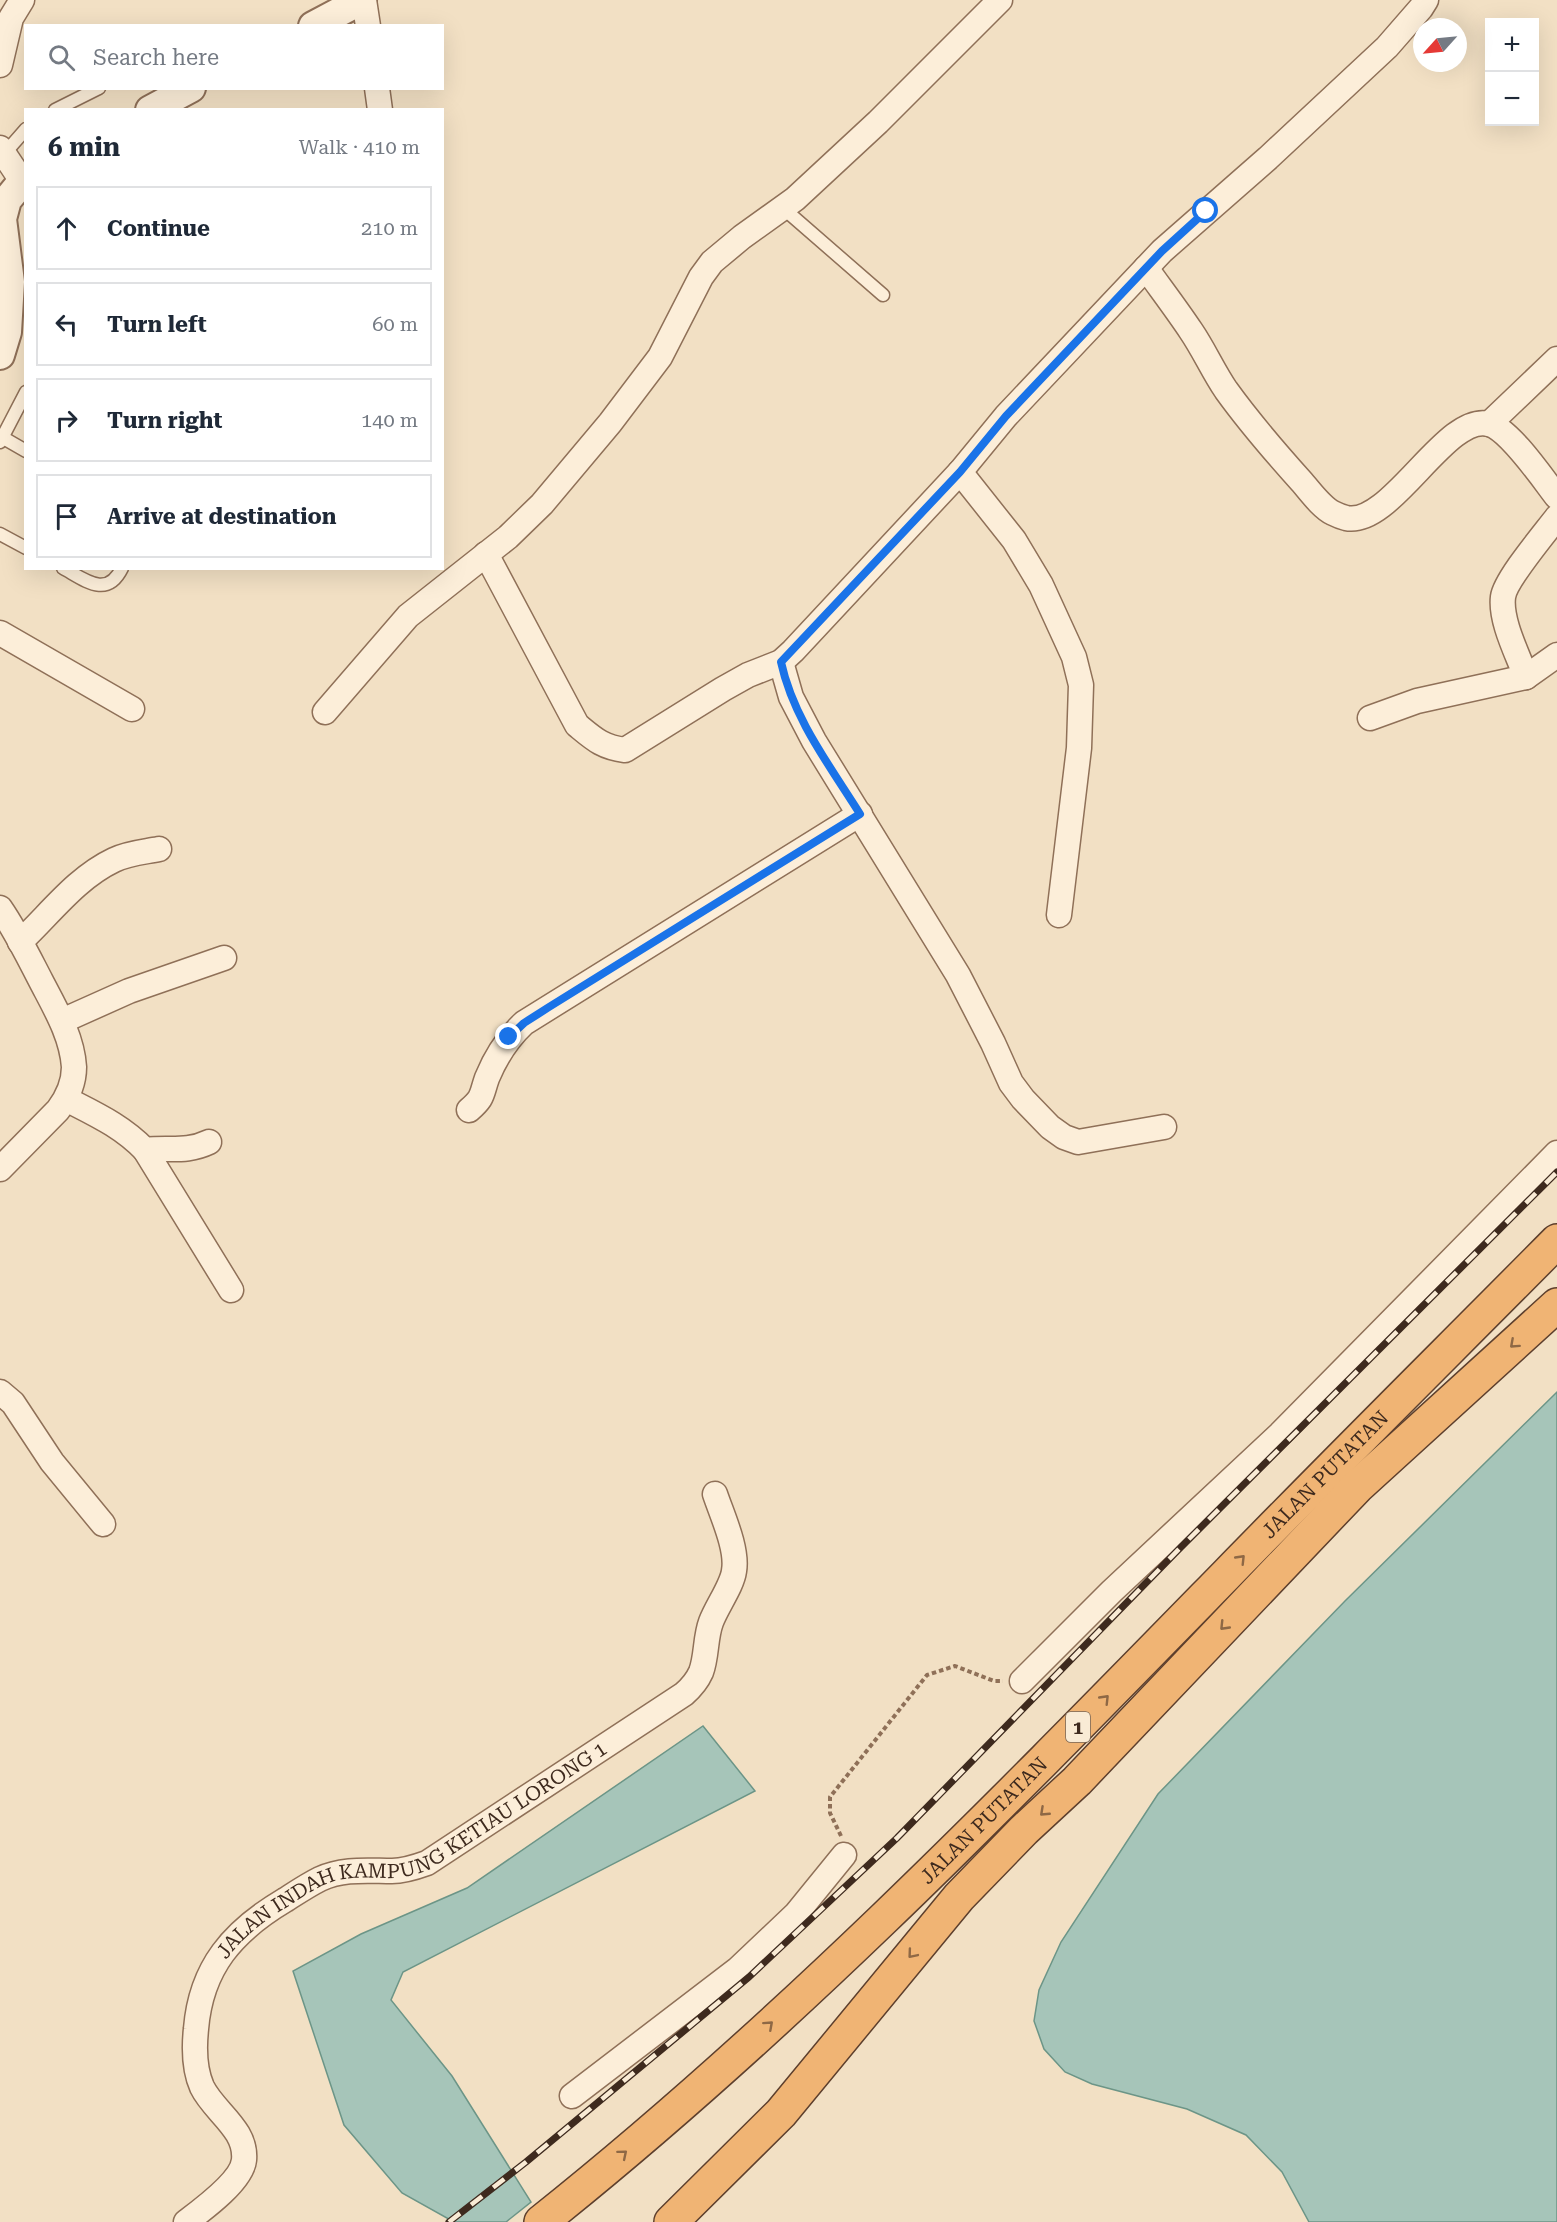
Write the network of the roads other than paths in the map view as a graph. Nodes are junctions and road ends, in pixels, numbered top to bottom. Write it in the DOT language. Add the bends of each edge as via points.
graph roads {
  1 [pos="22,0"];
  2 [pos="363,0"];
  3 [pos="1000,0"];
  4 [pos="1420,3"];
  5 [pos="317,24"];
  6 [pos="368,24"];
  7 [pos="0,65"];
  8 [pos="95,90"];
  9 [pos="186,90"];
  10 [pos="377,90"];
  11 [pos="59,108"];
  12 [pos="154,108"];
  13 [pos="380,108"];
  14 [pos="24,131"];
  15 [pos="2,151"];
  16 [pos="24,179"];
  17 [pos="783,208"];
  18 [pos="1146,268"];
  19 [pos="18,278"];
  20 [pos="883,294"];
  21 [pos="0,355"];
  22 [pos="1557,359"];
  23 [pos="24,396"];
  24 [pos="1489,424"];
  25 [pos="1,439"];
  26 [pos="24,451"];
  27 [pos="960,472"];
  28 [pos="1557,497"];
  29 [pos="1557,517"];
  30 [pos="0,534"];
  31 [pos="24,547"];
  32 [pos="486,554"];
  33 [pos="67,570"];
  34 [pos="121,570"];
  35 [pos="0,633"];
  36 [pos="1557,655"];
  37 [pos="781,662"];
  38 [pos="1526,677"];
  39 [pos="132,709"];
  40 [pos="324,712"];
  41 [pos="1370,718"];
  42 [pos="860,814"];
  43 [pos="159,849"];
  44 [pos="0,908"];
  45 [pos="1059,915"];
  46 [pos="21,942"];
  47 [pos="224,958"];
  48 [pos="62,1021"];
  49 [pos="66,1099"];
  50 [pos="469,1110"];
  51 [pos="1164,1127"];
  52 [pos="209,1142"];
  53 [pos="145,1150"];
  54 [pos="1557,1153"];
  55 [pos="0,1169"];
  56 [pos="1557,1241"];
  57 [pos="231,1290"];
  58 [pos="1557,1305"];
  59 [pos="0,1392"];
  60 [pos="1357,1486"];
  61 [pos="715,1494"];
  62 [pos="1277,1522"];
  63 [pos="103,1524"];
  64 [pos="1022,1681"];
  65 [pos="1077,1781"];
  66 [pos="1024,1782"];
  67 [pos="844,1855"];
  68 [pos="572,2096"];
  69 [pos="186,2222"];
  70 [pos="541,2222"];
  71 [pos="671,2222"];
  1 -- 7 [label="street" via="11,18"];
  2 -- 5 [label="street"];
  2 -- 6 [label="street"];
  3 -- 17 [label="street" via="878,122"];
  4 -- 18 [label="street" via="1387,47"];
  8 -- 11 [label="lane"];
  9 -- 12 [label="street"];
  10 -- 13 [label="street"];
  14 -- 15 [label="lane"];
  15 -- 16 [label="street"];
  16 -- 19 [label="street" via="7,200 2,219"];
  17 -- 20 [label="lane"];
  17 -- 32 [label="street" via="712,262 660,357 610,423 542,504"];
  18 -- 24 [label="street" via="1192,332 1226,389 1332,513 1361,518 1386,502 1457,434"];
  18 -- 27 [label="street" via="1006,416"];
  19 -- 21 [label="street"];
  22 -- 24 [label="street"];
  23 -- 25 [label="lane"];
  24 -- 28 [label="street" via="1521,452"];
  25 -- 26 [label="lane"];
  27 -- 37 [label="street"];
  27 -- 45 [label="street" via="1014,540 1041,585 1074,657 1081,685 1079,748"];
  29 -- 38 [label="street" via="1504,590 1506,621"];
  30 -- 31 [label="lane"];
  32 -- 37 [label="street" via="578,725 608,748 625,750 723,689"];
  32 -- 40 [label="street" via="408,616"];
  33 -- 34 [label="lane" via="100,586 114,580"];
  35 -- 39 [label="street"];
  36 -- 38 [label="street"];
  37 -- 42 [label="street" via="791,697 809,732"];
  38 -- 41 [label="street" via="1417,701"];
  42 -- 50 [label="street" via="524,1023 509,1037 481,1100"];
  42 -- 51 [label="street" via="958,975 1011,1083 1034,1112 1064,1137 1078,1142"];
  43 -- 46 [label="street" via="116,859 95,870"];
  44 -- 46 [label="street"];
  46 -- 48 [label="street"];
  47 -- 48 [label="street" via="129,991"];
  48 -- 49 [label="street" via="74,1069"];
  49 -- 53 [label="street" via="115,1124"];
  49 -- 55 [label="street"];
  52 -- 53 [label="street" via="184,1150"];
  53 -- 57 [label="street"];
  54 -- 64 [label="street" via="1275,1438"];
  56 -- 62 [label="highway, JALAN PUTATAN / 1"];
  58 -- 60 [label="highway, JALAN PUTATAN / 1, one-way"];
  59 -- 63 [label="street" via="13,1403 51,1462"];
  60 -- 62 [label="highway" via="1298,1523 1282,1526"];
  60 -- 65 [label="highway, JALAN PUTATAN / 1, one-way"];
  61 -- 69 [label="street, JALAN INDAH KAMPUNG KETIAU LORONG 1" via="729,1535 734,1571 711,1622 696,1683 427,1863 401,1870 346,1872 322,1878 267,1911 235,1937 217,1960 203,1987 197,2014 196,2065 212,2103 240,2137 244,2163 235,2179"];
  66 -- 62 [label="highway, JALAN PUTATAN / 1, one-way"];
  65 -- 66 [label="highway" via="1049,1771"];
  65 -- 71 [label="highway, JALAN PUTATAN / 1, one-way" via="959,1897 781,2113"];
  70 -- 66 [label="highway, JALAN PUTATAN / 1, one-way" via="673,2113"];
  67 -- 68 [label="street" via="796,1914 738,1969"];
}
